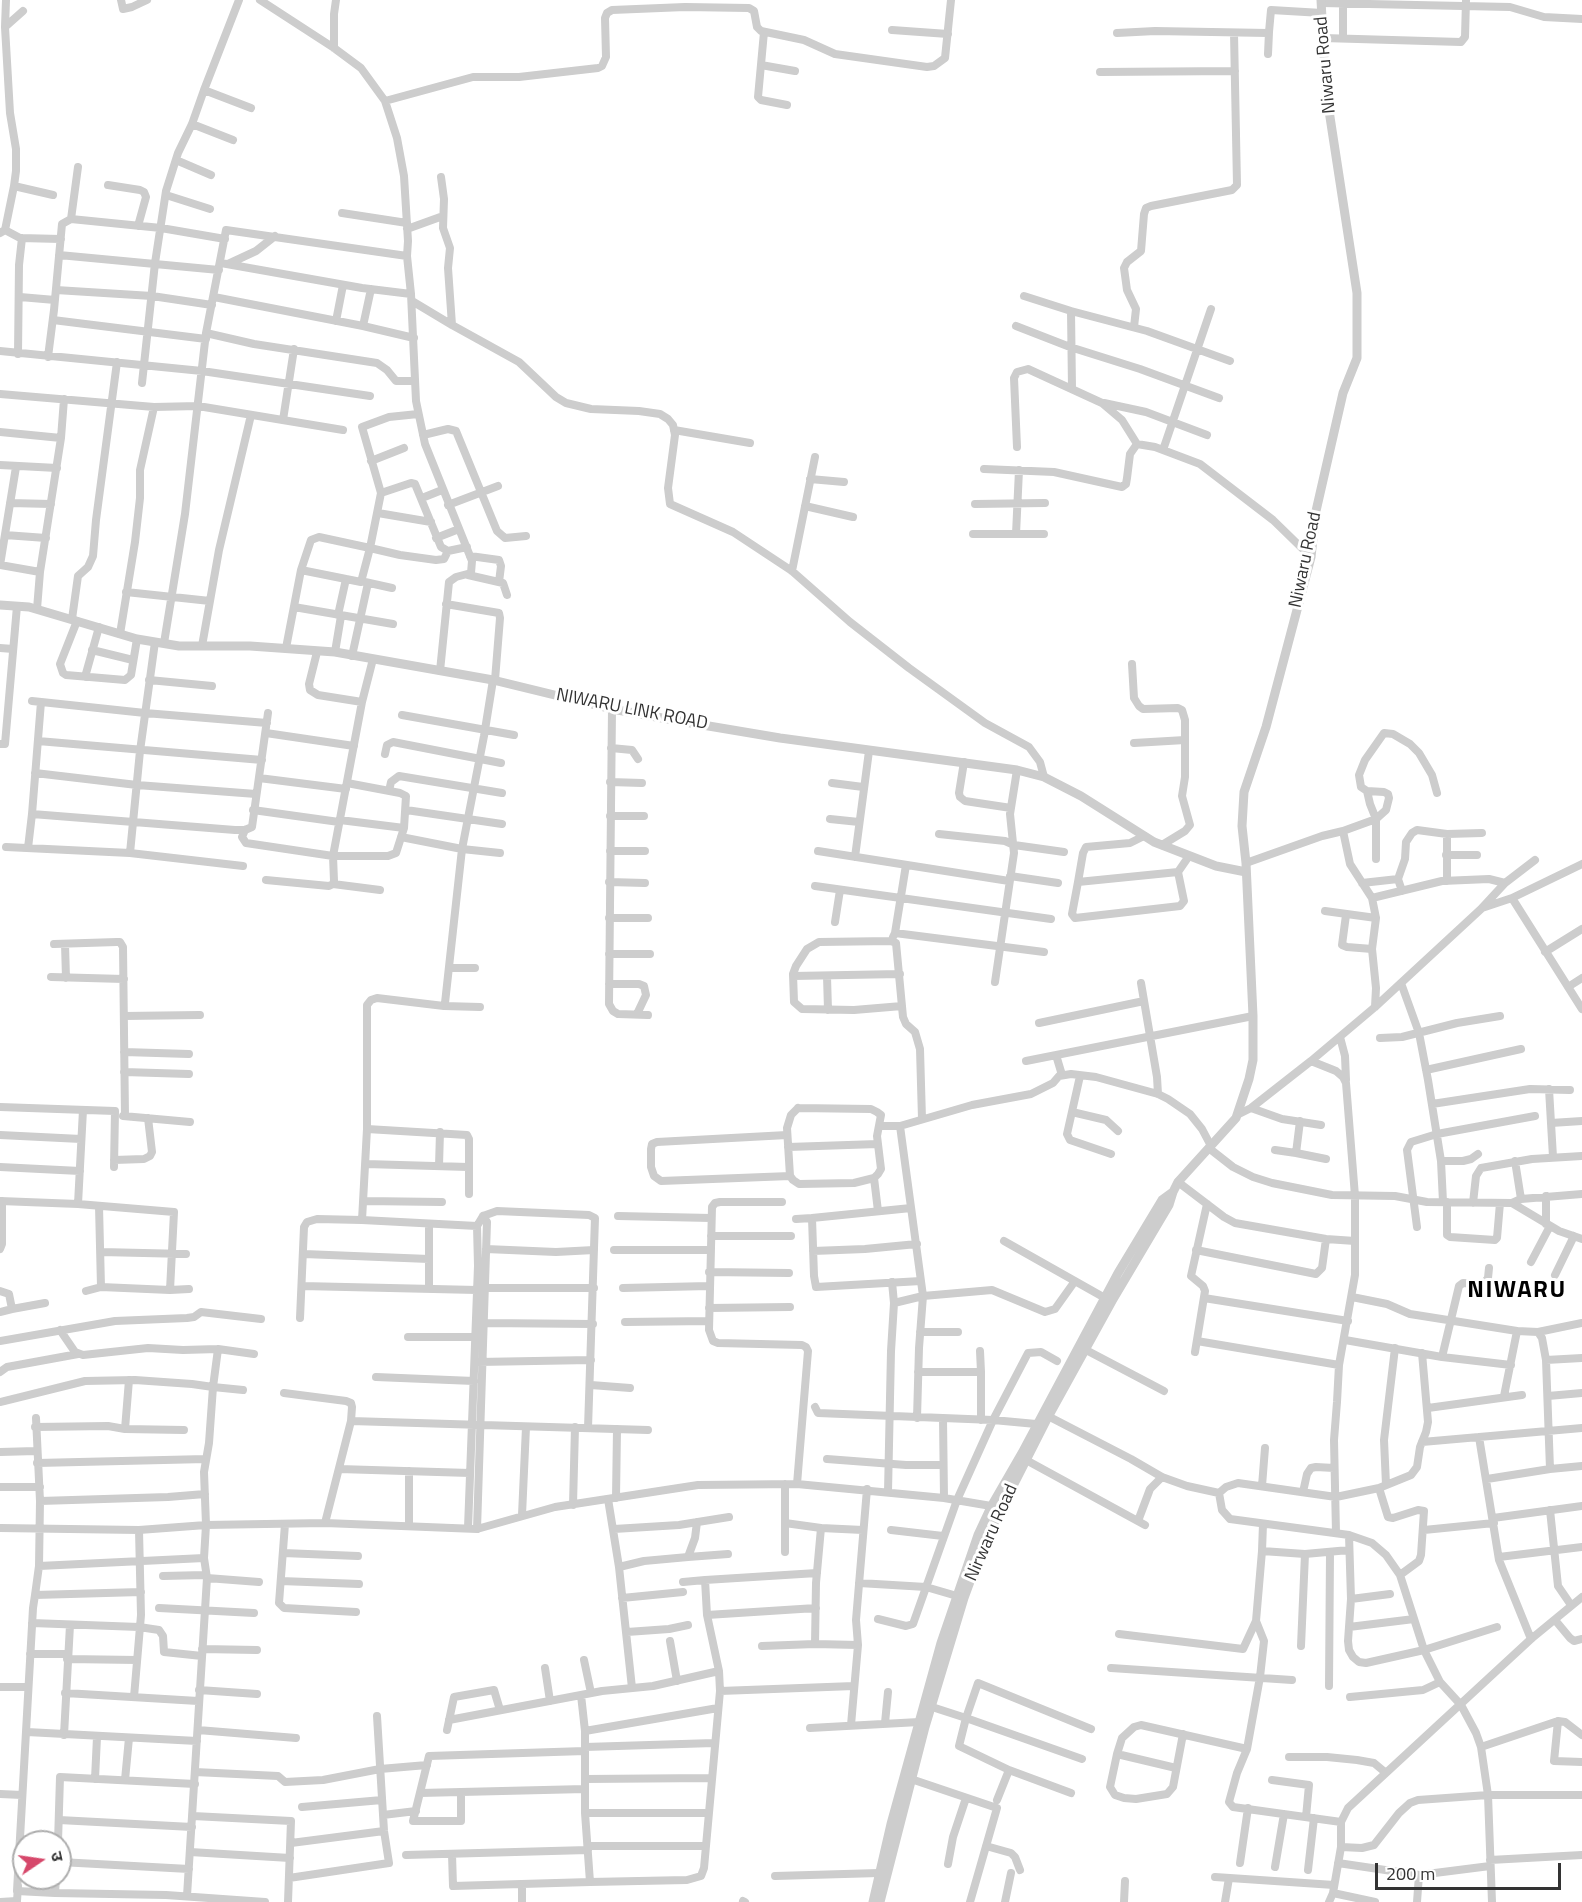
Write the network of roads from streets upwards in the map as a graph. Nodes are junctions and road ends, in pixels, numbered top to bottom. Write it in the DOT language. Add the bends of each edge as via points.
graph roads {
  1 [pos="6,0"];
  2 [pos="121,0"];
  3 [pos="147,0"];
  4 [pos="239,0"];
  5 [pos="260,0"];
  6 [pos="336,0"];
  7 [pos="951,0"];
  8 [pos="1272,0"];
  9 [pos="1322,1"];
  10 [pos="1343,2"];
  11 [pos="1436,2"];
  12 [pos="1466,3"];
  13 [pos="1271,10"];
  14 [pos="23,11"];
  15 [pos="1322,13"];
  16 [pos="1582,19"];
  17 [pos="5,27"];
  18 [pos="892,30"];
  19 [pos="764,32"];
  20 [pos="1269,32"];
  21 [pos="1118,33"];
  22 [pos="1234,33"];
  23 [pos="948,34"];
  24 [pos="1323,38"];
  25 [pos="1343,38"];
  26 [pos="334,48"];
  27 [pos="1268,54"];
  28 [pos="761,65"];
  29 [pos="795,71"];
  30 [pos="1235,71"];
  31 [pos="1100,72"];
  32 [pos="204,90"];
  33 [pos="385,100"];
  34 [pos="787,105"];
  35 [pos="251,108"];
  36 [pos="192,124"];
  37 [pos="233,140"];
  38 [pos="176,160"];
  39 [pos="78,167"];
  40 [pos="212,175"];
  41 [pos="441,177"];
  42 [pos="108,185"];
  43 [pos="14,186"];
  44 [pos="53,195"];
  45 [pos="166,195"];
  46 [pos="210,209"];
  47 [pos="342,213"];
  48 [pos="443,216"];
  49 [pos="71,219"];
  50 [pos="138,226"];
  51 [pos="407,226"];
  52 [pos="161,228"];
  53 [pos="2,231"];
  54 [pos="275,236"];
  55 [pos="22,238"];
  56 [pos="61,239"];
  57 [pos="225,239"];
  58 [pos="59,255"];
  59 [pos="407,256"];
  60 [pos="155,263"];
  61 [pos="223,266"];
  62 [pos="343,285"];
  63 [pos="371,289"];
  64 [pos="56,290"];
  65 [pos="152,296"];
  66 [pos="20,297"];
  67 [pos="412,297"];
  68 [pos="1024,297"];
  69 [pos="55,300"];
  70 [pos="213,301"];
  71 [pos="1210,309"];
  72 [pos="1071,311"];
  73 [pos="53,320"];
  74 [pos="336,321"];
  75 [pos="452,325"];
  76 [pos="363,326"];
  77 [pos="1016,326"];
  78 [pos="1134,327"];
  79 [pos="148,331"];
  80 [pos="206,336"];
  81 [pos="414,338"];
  82 [pos="1070,347"];
  83 [pos="294,349"];
  84 [pos="1197,350"];
  85 [pos="0,351"];
  86 [pos="18,354"];
  87 [pos="48,357"];
  88 [pos="1230,361"];
  89 [pos="117,362"];
  90 [pos="145,365"];
  91 [pos="202,371"];
  92 [pos="416,381"];
  93 [pos="142,383"];
  94 [pos="288,385"];
  95 [pos="1185,385"];
  96 [pos="1072,389"];
  97 [pos="0,394"];
  98 [pos="370,396"];
  99 [pos="1219,398"];
  100 [pos="64,399"];
  101 [pos="1102,403"];
  102 [pos="111,404"];
  103 [pos="198,406"];
  104 [pos="154,407"];
  105 [pos="418,414"];
  106 [pos="251,415"];
  107 [pos="283,420"];
  108 [pos="1173,422"];
  109 [pos="343,430"];
  110 [pos="674,430"];
  111 [pos="0,432"];
  112 [pos="423,435"];
  113 [pos="1207,435"];
  114 [pos="61,438"];
  115 [pos="750,443"];
  116 [pos="1137,444"];
  117 [pos="1017,447"];
  118 [pos="404,448"];
  119 [pos="1163,450"];
  120 [pos="815,457"];
  121 [pos="371,461"];
  122 [pos="0,465"];
  123 [pos="16,467"];
  124 [pos="57,468"];
  125 [pos="984,470"];
  126 [pos="1019,471"];
  127 [pos="810,479"];
  128 [pos="844,482"];
  129 [pos="498,486"];
  130 [pos="442,490"];
  131 [pos="481,492"];
  132 [pos="381,493"];
  133 [pos="422,498"];
  134 [pos="10,503"];
  135 [pos="1016,503"];
  136 [pos="1045,503"];
  137 [pos="51,504"];
  138 [pos="975,504"];
  139 [pos="448,505"];
  140 [pos="805,506"];
  141 [pos="378,513"];
  142 [pos="853,517"];
  143 [pos="431,522"];
  144 [pos="459,529"];
  145 [pos="973,534"];
  146 [pos="1016,534"];
  147 [pos="1044,534"];
  148 [pos="5,535"];
  149 [pos="526,536"];
  150 [pos="46,538"];
  151 [pos="436,538"];
  152 [pos="466,547"];
  153 [pos="370,548"];
  154 [pos="448,551"];
  155 [pos="470,556"];
  156 [pos="1311,557"];
  157 [pos="0,565"];
  158 [pos="301,570"];
  159 [pos="792,571"];
  160 [pos="39,572"];
  161 [pos="468,575"];
  162 [pos="346,579"];
  163 [pos="364,582"];
  164 [pos="499,582"];
  165 [pos="392,588"];
  166 [pos="126,592"];
  167 [pos="507,596"];
  168 [pos="172,598"];
  169 [pos="210,601"];
  170 [pos="446,604"];
  171 [pos="0,605"];
  172 [pos="17,606"];
  173 [pos="294,607"];
  174 [pos="37,609"];
  175 [pos="339,616"];
  176 [pos="74,620"];
  177 [pos="360,620"];
  178 [pos="393,624"];
  179 [pos="99,627"];
  180 [pos="120,634"];
  181 [pos="138,639"];
  182 [pos="159,642"];
  183 [pos="202,646"];
  184 [pos="0,648"];
  185 [pos="286,648"];
  186 [pos="13,649"];
  187 [pos="92,650"];
  188 [pos="317,651"];
  189 [pos="335,652"];
  190 [pos="352,656"];
  191 [pos="372,659"];
  192 [pos="133,660"];
  193 [pos="1132,664"];
  194 [pos="440,671"];
  195 [pos="85,677"];
  196 [pos="149,680"];
  197 [pos="494,680"];
  198 [pos="212,686"];
  199 [pos="4,701"];
  200 [pos="32,701"];
  201 [pos="41,702"];
  202 [pos="362,702"];
  203 [pos="612,709"];
  204 [pos="145,713"];
  205 [pos="268,713"];
  206 [pos="402,715"];
  207 [pos="267,723"];
  208 [pos="485,730"];
  209 [pos="266,733"];
  210 [pos="514,735"];
  211 [pos="1185,740"];
  212 [pos="38,741"];
  213 [pos="1134,743"];
  214 [pos="0,744"];
  215 [pos="354,746"];
  216 [pos="611,748"];
  217 [pos="869,750"];
  218 [pos="140,751"];
  219 [pos="385,754"];
  220 [pos="479,759"];
  221 [pos="638,759"];
  222 [pos="262,760"];
  223 [pos="501,762"];
  224 [pos="964,762"];
  225 [pos="1017,770"];
  226 [pos="35,773"];
  227 [pos="1044,777"];
  228 [pos="259,778"];
  229 [pos="610,783"];
  230 [pos="642,783"];
  231 [pos="832,783"];
  232 [pos="137,785"];
  233 [pos="347,786"];
  234 [pos="863,787"];
  235 [pos="472,790"];
  236 [pos="389,791"];
  237 [pos="1367,791"];
  238 [pos="502,793"];
  239 [pos="1437,793"];
  240 [pos="256,794"];
  241 [pos="1011,808"];
  242 [pos="254,810"];
  243 [pos="406,810"];
  244 [pos="32,814"];
  245 [pos="610,816"];
  246 [pos="644,816"];
  247 [pos="830,819"];
  248 [pos="1377,819"];
  249 [pos="468,820"];
  250 [pos="340,821"];
  251 [pos="133,822"];
  252 [pos="859,822"];
  253 [pos="502,824"];
  254 [pos="404,828"];
  255 [pos="244,830"];
  256 [pos="1343,831"];
  257 [pos="1482,833"];
  258 [pos="939,834"];
  259 [pos="1447,834"];
  260 [pos="1144,836"];
  261 [pos="401,837"];
  262 [pos="1014,845"];
  263 [pos="1162,845"];
  264 [pos="6,847"];
  265 [pos="28,848"];
  266 [pos="462,849"];
  267 [pos="610,851"];
  268 [pos="645,851"];
  269 [pos="818,851"];
  270 [pos="1064,852"];
  271 [pos="130,853"];
  272 [pos="500,853"];
  273 [pos="1446,855"];
  274 [pos="1477,855"];
  275 [pos="333,856"];
  276 [pos="855,856"];
  277 [pos="1189,856"];
  278 [pos="1377,860"];
  279 [pos="1535,860"];
  280 [pos="1582,864"];
  281 [pos="906,865"];
  282 [pos="243,866"];
  283 [pos="1246,867"];
  284 [pos="1178,872"];
  285 [pos="1010,879"];
  286 [pos="1398,879"];
  287 [pos="266,880"];
  288 [pos="1447,881"];
  289 [pos="609,882"];
  290 [pos="1078,882"];
  291 [pos="1058,883"];
  292 [pos="1362,883"];
  293 [pos="1505,883"];
  294 [pos="333,884"];
  295 [pos="645,884"];
  296 [pos="815,886"];
  297 [pos="380,890"];
  298 [pos="840,890"];
  299 [pos="1402,891"];
  300 [pos="1372,898"];
  301 [pos="1512,898"];
  302 [pos="901,899"];
  303 [pos="1481,909"];
  304 [pos="1325,911"];
  305 [pos="1005,914"];
  306 [pos="1346,915"];
  307 [pos="609,918"];
  308 [pos="648,918"];
  309 [pos="1376,918"];
  310 [pos="1051,919"];
  311 [pos="835,922"];
  312 [pos="1582,929"];
  313 [pos="893,937"];
  314 [pos="54,944"];
  315 [pos="65,944"];
  316 [pos="1000,945"];
  317 [pos="1372,949"];
  318 [pos="1044,952"];
  319 [pos="1545,952"];
  320 [pos="609,954"];
  321 [pos="650,954"];
  322 [pos="450,968"];
  323 [pos="475,968"];
  324 [pos="900,974"];
  325 [pos="793,976"];
  326 [pos="827,976"];
  327 [pos="51,978"];
  328 [pos="66,978"];
  329 [pos="1582,978"];
  330 [pos="124,979"];
  331 [pos="995,982"];
  332 [pos="1141,983"];
  333 [pos="1401,983"];
  334 [pos="609,984"];
  335 [pos="1568,987"];
  336 [pos="1144,1001"];
  337 [pos="444,1006"];
  338 [pos="902,1006"];
  339 [pos="480,1007"];
  340 [pos="1375,1007"];
  341 [pos="1582,1009"];
  342 [pos="828,1010"];
  343 [pos="637,1014"];
  344 [pos="200,1015"];
  345 [pos="648,1015"];
  346 [pos="124,1016"];
  347 [pos="1253,1016"];
  348 [pos="1500,1016"];
  349 [pos="1040,1023"];
  350 [pos="1419,1033"];
  351 [pos="1150,1036"];
  352 [pos="1340,1037"];
  353 [pos="1380,1038"];
  354 [pos="1521,1049"];
  355 [pos="124,1052"];
  356 [pos="189,1054"];
  357 [pos="1056,1055"];
  358 [pos="1026,1061"];
  359 [pos="1311,1061"];
  360 [pos="1426,1070"];
  361 [pos="124,1072"];
  362 [pos="189,1074"];
  363 [pos="1062,1076"];
  364 [pos="1080,1076"];
  365 [pos="1346,1083"];
  366 [pos="1549,1089"];
  367 [pos="1570,1090"];
  368 [pos="1158,1094"];
  369 [pos="1432,1104"];
  370 [pos="0,1107"];
  371 [pos="1251,1108"];
  372 [pos="83,1110"];
  373 [pos="1072,1112"];
  374 [pos="115,1116"];
  375 [pos="125,1116"];
  376 [pos="1238,1116"];
  377 [pos="1535,1116"];
  378 [pos="148,1118"];
  379 [pos="922,1119"];
  380 [pos="1582,1121"];
  381 [pos="190,1122"];
  382 [pos="1300,1122"];
  383 [pos="1551,1123"];
  384 [pos="1322,1125"];
  385 [pos="879,1126"];
  386 [pos="900,1126"];
  387 [pos="367,1129"];
  388 [pos="1118,1131"];
  389 [pos="440,1132"];
  390 [pos="1437,1134"];
  391 [pos="0,1135"];
  392 [pos="787,1136"];
  393 [pos="81,1138"];
  394 [pos="878,1144"];
  395 [pos="788,1148"];
  396 [pos="1210,1148"];
  397 [pos="1275,1150"];
  398 [pos="1296,1153"];
  399 [pos="1111,1154"];
  400 [pos="1478,1154"];
  401 [pos="1582,1156"];
  402 [pos="1553,1157"];
  403 [pos="1326,1159"];
  404 [pos="1441,1161"];
  405 [pos="1515,1161"];
  406 [pos="366,1164"];
  407 [pos="439,1166"];
  408 [pos="0,1167"];
  409 [pos="468,1167"];
  410 [pos="80,1171"];
  411 [pos="790,1176"];
  412 [pos="874,1178"];
  413 [pos="1178,1182"];
  414 [pos="1173,1192"];
  415 [pos="468,1194"];
  416 [pos="1582,1194"];
  417 [pos="1354,1196"];
  418 [pos="1546,1196"];
  419 [pos="1412,1198"];
  420 [pos="1521,1199"];
  421 [pos="1,1201"];
  422 [pos="364,1202"];
  423 [pos="442,1202"];
  424 [pos="782,1202"];
  425 [pos="1445,1202"];
  426 [pos="1473,1203"];
  427 [pos="1500,1203"];
  428 [pos="1512,1203"];
  429 [pos="78,1204"];
  430 [pos="1207,1204"];
  431 [pos="99,1206"];
  432 [pos="911,1208"];
  433 [pos="878,1211"];
  434 [pos="618,1216"];
  435 [pos="711,1218"];
  436 [pos="812,1218"];
  437 [pos="796,1219"];
  438 [pos="362,1220"];
  439 [pos="482,1220"];
  440 [pos="429,1224"];
  441 [pos="1548,1225"];
  442 [pos="1417,1227"];
  443 [pos="711,1236"];
  444 [pos="791,1236"];
  445 [pos="1578,1238"];
  446 [pos="1326,1239"];
  447 [pos="1004,1241"];
  448 [pos="1355,1241"];
  449 [pos="917,1244"];
  450 [pos="0,1249"];
  451 [pos="486,1249"];
  452 [pos="594,1250"];
  453 [pos="614,1250"];
  454 [pos="710,1250"];
  455 [pos="1196,1250"];
  456 [pos="813,1251"];
  457 [pos="101,1252"];
  458 [pos="172,1254"];
  459 [pos="186,1254"];
  460 [pos="304,1254"];
  461 [pos="429,1259"];
  462 [pos="1531,1262"];
  463 [pos="1490,1268"];
  464 [pos="710,1272"];
  465 [pos="789,1273"];
  466 [pos="1555,1275"];
  467 [pos="921,1281"];
  468 [pos="1075,1281"];
  469 [pos="892,1282"];
  470 [pos="302,1286"];
  471 [pos="709,1286"];
  472 [pos="100,1287"];
  473 [pos="594,1288"];
  474 [pos="623,1288"];
  475 [pos="189,1289"];
  476 [pos="429,1289"];
  477 [pos="481,1289"];
  478 [pos="170,1290"];
  479 [pos="0,1291"];
  480 [pos="86,1291"];
  481 [pos="923,1296"];
  482 [pos="1352,1297"];
  483 [pos="1105,1298"];
  484 [pos="1204,1298"];
  485 [pos="45,1303"];
  486 [pos="894,1303"];
  487 [pos="790,1307"];
  488 [pos="709,1308"];
  489 [pos="12,1309"];
  490 [pos="0,1312"];
  491 [pos="300,1318"];
  492 [pos="261,1319"];
  493 [pos="709,1321"];
  494 [pos="1348,1321"];
  495 [pos="1450,1321"];
  496 [pos="625,1322"];
  497 [pos="484,1323"];
  498 [pos="1582,1323"];
  499 [pos="593,1324"];
  500 [pos="60,1330"];
  501 [pos="1518,1331"];
  502 [pos="920,1332"];
  503 [pos="958,1332"];
  504 [pos="1538,1332"];
  505 [pos="408,1337"];
  506 [pos="476,1337"];
  507 [pos="1345,1340"];
  508 [pos="0,1341"];
  509 [pos="1197,1341"];
  510 [pos="1395,1348"];
  511 [pos="218,1349"];
  512 [pos="1086,1350"];
  513 [pos="980,1351"];
  514 [pos="1196,1352"];
  515 [pos="1422,1353"];
  516 [pos="78,1354"];
  517 [pos="254,1354"];
  518 [pos="1442,1357"];
  519 [pos="1582,1358"];
  520 [pos="591,1360"];
  521 [pos="1546,1360"];
  522 [pos="1057,1361"];
  523 [pos="479,1362"];
  524 [pos="1339,1365"];
  525 [pos="1512,1365"];
  526 [pos="0,1372"];
  527 [pos="918,1372"];
  528 [pos="981,1372"];
  529 [pos="376,1377"];
  530 [pos="129,1380"];
  531 [pos="474,1381"];
  532 [pos="591,1385"];
  533 [pos="213,1387"];
  534 [pos="630,1388"];
  535 [pos="243,1390"];
  536 [pos="1164,1391"];
  537 [pos="284,1393"];
  538 [pos="1582,1393"];
  539 [pos="1522,1395"];
  540 [pos="1548,1395"];
  541 [pos="1504,1396"];
  542 [pos="0,1402"];
  543 [pos="815,1407"];
  544 [pos="1428,1408"];
  545 [pos="1045,1415"];
  546 [pos="890,1417"];
  547 [pos="36,1418"];
  548 [pos="917,1418"];
  549 [pos="944,1418"];
  550 [pos="981,1420"];
  551 [pos="993,1420"];
  552 [pos="351,1421"];
  553 [pos="477,1425"];
  554 [pos="1039,1426"];
  555 [pos="526,1427"];
  556 [pos="575,1427"];
  557 [pos="36,1428"];
  558 [pos="588,1428"];
  559 [pos="1582,1428"];
  560 [pos="125,1429"];
  561 [pos="617,1429"];
  562 [pos="184,1430"];
  563 [pos="648,1430"];
  564 [pos="1548,1430"];
  565 [pos="1479,1437"];
  566 [pos="1422,1442"];
  567 [pos="1265,1448"];
  568 [pos="36,1451"];
  569 [pos="0,1452"];
  570 [pos="206,1459"];
  571 [pos="827,1459"];
  572 [pos="1026,1460"];
  573 [pos="38,1463"];
  574 [pos="889,1463"];
  575 [pos="943,1465"];
  576 [pos="1582,1466"];
  577 [pos="1334,1468"];
  578 [pos="339,1469"];
  579 [pos="1550,1469"];
  580 [pos="409,1472"];
  581 [pos="470,1473"];
  582 [pos="1162,1477"];
  583 [pos="1487,1479"];
  584 [pos="785,1484"];
  585 [pos="797,1484"];
  586 [pos="1262,1486"];
  587 [pos="1382,1486"];
  588 [pos="0,1487"];
  589 [pos="40,1487"];
  590 [pos="867,1489"];
  591 [pos="888,1492"];
  592 [pos="1303,1492"];
  593 [pos="1219,1493"];
  594 [pos="204,1494"];
  595 [pos="1336,1497"];
  596 [pos="612,1498"];
  597 [pos="944,1498"];
  598 [pos="957,1500"];
  599 [pos="40,1501"];
  600 [pos="573,1505"];
  601 [pos="1582,1506"];
  602 [pos="997,1507"];
  603 [pos="1550,1510"];
  604 [pos="522,1515"];
  605 [pos="729,1517"];
  606 [pos="1493,1520"];
  607 [pos="697,1522"];
  608 [pos="325,1523"];
  609 [pos="785,1523"];
  610 [pos="285,1524"];
  611 [pos="1263,1524"];
  612 [pos="206,1525"];
  613 [pos="409,1526"];
  614 [pos="0,1528"];
  615 [pos="468,1528"];
  616 [pos="821,1528"];
  617 [pos="40,1529"];
  618 [pos="477,1529"];
  619 [pos="614,1529"];
  620 [pos="139,1530"];
  621 [pos="863,1530"];
  622 [pos="891,1530"];
  623 [pos="1424,1530"];
  624 [pos="1336,1533"];
  625 [pos="1348,1535"];
  626 [pos="944,1536"];
  627 [pos="1582,1547"];
  628 [pos="1349,1550"];
  629 [pos="1262,1551"];
  630 [pos="1553,1551"];
  631 [pos="283,1552"];
  632 [pos="786,1552"];
  633 [pos="1330,1553"];
  634 [pos="728,1554"];
  635 [pos="1305,1554"];
  636 [pos="358,1556"];
  637 [pos="688,1557"];
  638 [pos="1499,1557"];
  639 [pos="204,1558"];
  640 [pos="141,1561"];
  641 [pos="39,1566"];
  642 [pos="620,1567"];
  643 [pos="817,1573"];
  644 [pos="1400,1575"];
  645 [pos="163,1576"];
  646 [pos="206,1577"];
  647 [pos="705,1580"];
  648 [pos="281,1581"];
  649 [pos="259,1582"];
  650 [pos="683,1582"];
  651 [pos="859,1583"];
  652 [pos="359,1584"];
  653 [pos="926,1587"];
  654 [pos="141,1592"];
  655 [pos="683,1592"];
  656 [pos="1390,1594"];
  657 [pos="35,1595"];
  658 [pos="957,1596"];
  659 [pos="1582,1597"];
  660 [pos="621,1599"];
  661 [pos="1351,1599"];
  662 [pos="1571,1605"];
  663 [pos="159,1608"];
  664 [pos="816,1608"];
  665 [pos="205,1610"];
  666 [pos="356,1612"];
  667 [pos="254,1613"];
  668 [pos="707,1615"];
  669 [pos="878,1619"];
  670 [pos="1414,1619"];
  671 [pos="1555,1620"];
  672 [pos="1256,1621"];
  673 [pos="32,1623"];
  674 [pos="70,1624"];
  675 [pos="688,1625"];
  676 [pos="139,1627"];
  677 [pos="1349,1627"];
  678 [pos="1497,1627"];
  679 [pos="627,1632"];
  680 [pos="1119,1634"];
  681 [pos="1531,1639"];
  682 [pos="1582,1639"];
  683 [pos="670,1641"];
  684 [pos="814,1644"];
  685 [pos="858,1645"];
  686 [pos="762,1646"];
  687 [pos="1301,1646"];
  688 [pos="257,1650"];
  689 [pos="1424,1650"];
  690 [pos="202,1653"];
  691 [pos="30,1654"];
  692 [pos="68,1657"];
  693 [pos="136,1660"];
  694 [pos="584,1660"];
  695 [pos="545,1668"];
  696 [pos="1111,1668"];
  697 [pos="719,1671"];
  698 [pos="1260,1677"];
  699 [pos="1292,1680"];
  700 [pos="677,1681"];
  701 [pos="1440,1682"];
  702 [pos="854,1686"];
  703 [pos="1329,1686"];
  704 [pos="0,1687"];
  705 [pos="28,1687"];
  706 [pos="632,1688"];
  707 [pos="199,1690"];
  708 [pos="720,1691"];
  709 [pos="888,1692"];
  710 [pos="65,1693"];
  711 [pos="591,1693"];
  712 [pos="258,1694"];
  713 [pos="581,1695"];
  714 [pos="134,1697"];
  715 [pos="1350,1697"];
  716 [pos="198,1701"];
  717 [pos="550,1701"];
  718 [pos="1461,1705"];
  719 [pos="932,1707"];
  720 [pos="718,1708"];
  721 [pos="500,1710"];
  722 [pos="377,1716"];
  723 [pos="966,1718"];
  724 [pos="449,1720"];
  725 [pos="1558,1721"];
  726 [pos="919,1722"];
  727 [pos="885,1723"];
  728 [pos="852,1725"];
  729 [pos="810,1728"];
  730 [pos="1091,1729"];
  731 [pos="198,1730"];
  732 [pos="447,1730"];
  733 [pos="585,1731"];
  734 [pos="27,1732"];
  735 [pos="1183,1734"];
  736 [pos="64,1735"];
  737 [pos="1582,1735"];
  738 [pos="97,1737"];
  739 [pos="129,1738"];
  740 [pos="296,1738"];
  741 [pos="198,1741"];
  742 [pos="714,1743"];
  743 [pos="1481,1747"];
  744 [pos="585,1749"];
  745 [pos="1247,1749"];
  746 [pos="1117,1754"];
  747 [pos="1289,1757"];
  748 [pos="1082,1759"];
  749 [pos="1582,1762"];
  750 [pos="427,1765"];
  751 [pos="1176,1768"];
  752 [pos="380,1769"];
  753 [pos="1009,1770"];
  754 [pos="195,1772"];
  755 [pos="1386,1773"];
  756 [pos="711,1778"];
  757 [pos="94,1779"];
  758 [pos="585,1779"];
  759 [pos="911,1779"];
  760 [pos="125,1780"];
  761 [pos="1272,1780"];
  762 [pos="195,1784"];
  763 [pos="585,1789"];
  764 [pos="461,1792"];
  765 [pos="420,1793"];
  766 [pos="1071,1793"];
  767 [pos="0,1794"];
  768 [pos="22,1795"];
  769 [pos="1488,1795"];
  770 [pos="1582,1795"];
  771 [pos="966,1798"];
  772 [pos="382,1800"];
  773 [pos="998,1800"];
  774 [pos="302,1808"];
  775 [pos="1248,1808"];
  776 [pos="416,1811"];
  777 [pos="585,1813"];
  778 [pos="708,1813"];
  779 [pos="1284,1814"];
  780 [pos="383,1815"];
  781 [pos="192,1816"];
  782 [pos="1310,1818"];
  783 [pos="59,1820"];
  784 [pos="1341,1822"];
  785 [pos="192,1827"];
  786 [pos="20,1830"];
  787 [pos="59,1830"];
  788 [pos="384,1831"];
  789 [pos="291,1843"];
  790 [pos="705,1846"];
  791 [pos="986,1846"];
  792 [pos="1341,1847"];
  793 [pos="588,1848"];
  794 [pos="190,1852"];
  795 [pos="452,1854"];
  796 [pos="406,1855"];
  797 [pos="1582,1855"];
  798 [pos="290,1858"];
  799 [pos="72,1863"];
  800 [pos="1239,1863"];
  801 [pos="1338,1863"];
  802 [pos="1490,1863"];
  803 [pos="948,1864"];
  804 [pos="1275,1867"];
  805 [pos="189,1869"];
  806 [pos="1020,1870"];
  807 [pos="1308,1870"];
  808 [pos="879,1873"];
  809 [pos="1011,1873"];
  810 [pos="1419,1875"];
  811 [pos="775,1876"];
  812 [pos="1215,1877"];
  813 [pos="289,1878"];
  814 [pos="1229,1878"];
  815 [pos="1125,1881"];
  816 [pos="590,1882"];
  817 [pos="522,1884"];
  818 [pos="1333,1889"];
  819 [pos="17,1890"];
  820 [pos="18,1890"];
  821 [pos="55,1890"];
  822 [pos="55,1893"];
  823 [pos="187,1896"];
  824 [pos="0,1902"];
  825 [pos="266,1902"];
  826 [pos="288,1902"];
  827 [pos="522,1902"];
  828 [pos="873,1902"];
  829 [pos="880,1902"];
  830 [pos="970,1902"];
  831 [pos="1005,1902"];
  832 [pos="1124,1902"];
  833 [pos="1226,1902"];
  834 [pos="1329,1902"];
  835 [pos="1375,1902"];
  836 [pos="1417,1902"];
  837 [pos="1492,1902"];
  1 -- 17 [label="street"];
  2 -- 3 [label="street" via="123,9"];
  4 -- 32 [label="street"];
  5 -- 26 [label="street"];
  6 -- 26 [label="street"];
  7 -- 23 [label="street"];
  8 -- 13 [label="street"];
  9 -- 10 [label="street"];
  9 -- 15 [label="street, Niwaru Road"];
  10 -- 11 [label="street"];
  10 -- 25 [label="street"];
  11 -- 12 [label="street"];
  12 -- 16 [label="street" via="1510,7 1544,17"];
  12 -- 25 [label="street" via="1461,42"];
  13 -- 15 [label="street"];
  13 -- 20 [label="street"];
  14 -- 17 [label="street"];
  15 -- 24 [label="street, Niwaru Road"];
  17 -- 43 [label="street" via="16,149"];
  18 -- 23 [label="street"];
  19 -- 23 [label="street" via="804,40 835,54 927,67 945,58"];
  19 -- 28 [label="street"];
  19 -- 33 [label="street" via="757,27 754,11 749,8 612,10 605,18 606,57 598,68 519,77 473,77"];
  20 -- 22 [label="street"];
  20 -- 27 [label="street"];
  21 -- 22 [label="street"];
  22 -- 30 [label="street"];
  24 -- 25 [label="street"];
  24 -- 156 [label="street, Niwaru Road" via="1326,91 1357,293 1357,358 1343,393 1316,511"];
  26 -- 33 [label="street" via="361,68"];
  28 -- 29 [label="street"];
  28 -- 34 [label="street" via="760,100"];
  30 -- 31 [label="street"];
  30 -- 78 [label="street" via="1237,185 1232,190 1146,208 1141,252 1124,268 1127,290 1136,309"];
  32 -- 35 [label="street"];
  32 -- 36 [label="street"];
  33 -- 51 [label="street" via="402,159"];
  36 -- 37 [label="street"];
  36 -- 38 [label="street"];
  38 -- 40 [label="street"];
  38 -- 45 [label="street"];
  39 -- 49 [label="street"];
  41 -- 48 [label="street"];
  42 -- 50 [label="street" via="144,192"];
  43 -- 44 [label="street"];
  43 -- 53 [label="street"];
  45 -- 46 [label="street"];
  45 -- 52 [label="street"];
  47 -- 51 [label="street"];
  48 -- 51 [label="street"];
  48 -- 75 [label="street" via="450,251"];
  49 -- 50 [label="street"];
  49 -- 56 [label="street" via="62,224"];
  50 -- 52 [label="street"];
  51 -- 59 [label="street"];
  52 -- 57 [label="street"];
  52 -- 60 [label="street"];
  53 -- 55 [label="street"];
  54 -- 57 [label="street" via="226,230"];
  54 -- 59 [label="street"];
  54 -- 61 [label="street" via="256,251"];
  55 -- 56 [label="street"];
  55 -- 66 [label="street"];
  56 -- 58 [label="street"];
  57 -- 61 [label="street"];
  58 -- 60 [label="street"];
  58 -- 64 [label="street"];
  59 -- 67 [label="street"];
  60 -- 61 [label="street"];
  60 -- 65 [label="street"];
  61 -- 62 [label="street"];
  61 -- 70 [label="street"];
  62 -- 63 [label="street"];
  62 -- 74 [label="street"];
  63 -- 67 [label="street"];
  63 -- 76 [label="street"];
  64 -- 65 [label="street"];
  64 -- 69 [label="street"];
  65 -- 70 [label="street"];
  65 -- 79 [label="street"];
  66 -- 69 [label="street"];
  66 -- 86 [label="street"];
  67 -- 75 [label="street"];
  67 -- 81 [label="street"];
  68 -- 72 [label="street"];
  69 -- 73 [label="street"];
  70 -- 74 [label="street"];
  70 -- 80 [label="street"];
  71 -- 84 [label="street"];
  72 -- 78 [label="street"];
  72 -- 82 [label="street"];
  73 -- 79 [label="street"];
  73 -- 87 [label="street"];
  74 -- 76 [label="street"];
  75 -- 110 [label="street" via="519,362 566,403 591,409 660,414"];
  76 -- 81 [label="street"];
  77 -- 82 [label="street"];
  78 -- 84 [label="street"];
  79 -- 80 [label="street"];
  79 -- 90 [label="street"];
  80 -- 83 [label="street"];
  80 -- 91 [label="street"];
  81 -- 92 [label="street"];
  82 -- 95 [label="street"];
  82 -- 96 [label="street"];
  83 -- 92 [label="street" via="377,363 396,381"];
  83 -- 94 [label="street"];
  84 -- 88 [label="street"];
  84 -- 95 [label="street"];
  85 -- 86 [label="street"];
  86 -- 87 [label="street"];
  87 -- 89 [label="street"];
  89 -- 90 [label="street"];
  89 -- 102 [label="street"];
  90 -- 91 [label="street"];
  90 -- 93 [label="street"];
  91 -- 94 [label="street"];
  91 -- 103 [label="street"];
  92 -- 105 [label="street"];
  94 -- 98 [label="street"];
  94 -- 107 [label="street"];
  95 -- 99 [label="street"];
  95 -- 108 [label="street"];
  96 -- 101 [label="street"];
  96 -- 117 [label="street" via="1028,369 1017,372"];
  97 -- 100 [label="street"];
  100 -- 102 [label="street"];
  100 -- 114 [label="street"];
  101 -- 108 [label="street" via="1146,411"];
  101 -- 116 [label="street" via="1122,420"];
  102 -- 104 [label="street"];
  102 -- 176 [label="street" via="93,556 78,576"];
  103 -- 104 [label="street"];
  103 -- 106 [label="street"];
  103 -- 168 [label="street"];
  104 -- 166 [label="street" via="140,470 140,498"];
  105 -- 112 [label="street"];
  105 -- 121 [label="street" via="389,417 362,427"];
  106 -- 107 [label="street"];
  106 -- 169 [label="street"];
  107 -- 109 [label="street"];
  108 -- 113 [label="street"];
  108 -- 119 [label="street"];
  110 -- 115 [label="street"];
  110 -- 159 [label="street" via="670,504 733,532"];
  111 -- 114 [label="street"];
  112 -- 130 [label="street"];
  112 -- 131 [label="street" via="456,431"];
  114 -- 124 [label="street"];
  116 -- 119 [label="street"];
  116 -- 126 [label="street" via="1130,454 1128,478 1122,487 1054,472"];
  118 -- 121 [label="street"];
  119 -- 156 [label="street" via="1200,464 1273,520"];
  120 -- 127 [label="street"];
  121 -- 132 [label="street"];
  122 -- 123 [label="street"];
  123 -- 124 [label="street"];
  123 -- 134 [label="street"];
  124 -- 137 [label="street"];
  125 -- 126 [label="street"];
  126 -- 135 [label="street"];
  127 -- 128 [label="street"];
  127 -- 140 [label="street"];
  129 -- 131 [label="street"];
  130 -- 133 [label="street"];
  130 -- 139 [label="street"];
  131 -- 139 [label="street"];
  131 -- 149 [label="street" via="500,535"];
  132 -- 133 [label="street" via="413,483"];
  132 -- 141 [label="street"];
  133 -- 143 [label="street"];
  134 -- 137 [label="street"];
  134 -- 148 [label="street"];
  135 -- 136 [label="street"];
  135 -- 138 [label="street"];
  135 -- 146 [label="street"];
  137 -- 150 [label="street"];
  139 -- 144 [label="street"];
  140 -- 142 [label="street"];
  140 -- 159 [label="street"];
  141 -- 143 [label="street"];
  141 -- 153 [label="street"];
  143 -- 151 [label="street"];
  144 -- 151 [label="street"];
  144 -- 152 [label="street"];
  145 -- 146 [label="street"];
  146 -- 147 [label="street"];
  148 -- 150 [label="street"];
  148 -- 157 [label="street"];
  150 -- 160 [label="street"];
  151 -- 154 [label="street"];
  152 -- 154 [label="street"];
  152 -- 155 [label="street"];
  153 -- 154 [label="street" via="436,561 444,559"];
  153 -- 158 [label="street" via="315,538 307,548"];
  153 -- 163 [label="street"];
  155 -- 161 [label="street" via="472,569"];
  155 -- 164 [label="street" via="499,560"];
  156 -- 283 [label="street, Niwaru Road" via="1266,727 1244,792"];
  157 -- 160 [label="street"];
  158 -- 162 [label="street"];
  158 -- 173 [label="street"];
  159 -- 227 [label="street" via="909,668 985,723 1029,747 1040,762"];
  160 -- 174 [label="street"];
  161 -- 164 [label="street"];
  161 -- 170 [label="street" via="451,579"];
  162 -- 163 [label="street"];
  162 -- 175 [label="street"];
  163 -- 165 [label="street"];
  163 -- 177 [label="street"];
  164 -- 167 [label="street" via="505,584"];
  166 -- 168 [label="street"];
  166 -- 180 [label="street"];
  168 -- 169 [label="street"];
  168 -- 182 [label="street"];
  169 -- 183 [label="street"];
  170 -- 194 [label="street"];
  170 -- 197 [label="street" via="499,613"];
  171 -- 172 [label="street, NIWARU LINK ROAD"];
  172 -- 174 [label="street, NIWARU LINK ROAD"];
  172 -- 186 [label="street"];
  173 -- 175 [label="street"];
  173 -- 185 [label="street"];
  174 -- 176 [label="street, NIWARU LINK ROAD"];
  175 -- 177 [label="street"];
  175 -- 189 [label="street"];
  176 -- 179 [label="street, NIWARU LINK ROAD"];
  176 -- 195 [label="street" via="61,669 66,675"];
  177 -- 178 [label="street"];
  177 -- 190 [label="street"];
  179 -- 180 [label="street, NIWARU LINK ROAD"];
  179 -- 187 [label="street"];
  180 -- 181 [label="street, NIWARU LINK ROAD"];
  181 -- 182 [label="street, NIWARU LINK ROAD"];
  181 -- 192 [label="street"];
  182 -- 183 [label="street, NIWARU LINK ROAD"];
  182 -- 196 [label="street"];
  183 -- 185 [label="street, NIWARU LINK ROAD"];
  184 -- 186 [label="street"];
  185 -- 188 [label="street, NIWARU LINK ROAD"];
  186 -- 199 [label="street"];
  187 -- 192 [label="street"];
  187 -- 195 [label="street"];
  188 -- 189 [label="street, NIWARU LINK ROAD"];
  188 -- 202 [label="street" via="310,690 318,695"];
  189 -- 190 [label="street, NIWARU LINK ROAD"];
  190 -- 191 [label="street, NIWARU LINK ROAD"];
  191 -- 194 [label="street, NIWARU LINK ROAD"];
  191 -- 202 [label="street"];
  192 -- 195 [label="street" via="131,675 125,680"];
  193 -- 211 [label="street" via="1136,703 1143,709 1182,710"];
  194 -- 197 [label="street, NIWARU LINK ROAD"];
  196 -- 198 [label="street"];
  196 -- 204 [label="street"];
  197 -- 203 [label="street, NIWARU LINK ROAD"];
  197 -- 208 [label="street"];
  199 -- 214 [label="street" via="5,744"];
  200 -- 201 [label="street"];
  201 -- 204 [label="street"];
  201 -- 212 [label="street"];
  202 -- 215 [label="street"];
  203 -- 216 [label="street"];
  203 -- 217 [label="street, NIWARU LINK ROAD"];
  204 -- 207 [label="street"];
  204 -- 218 [label="street"];
  205 -- 207 [label="street"];
  206 -- 208 [label="street"];
  207 -- 209 [label="street"];
  208 -- 210 [label="street"];
  208 -- 220 [label="street"];
  209 -- 215 [label="street"];
  209 -- 222 [label="street"];
  211 -- 213 [label="street"];
  211 -- 263 [label="street" via="1182,796 1190,825"];
  212 -- 218 [label="street"];
  212 -- 226 [label="street"];
  215 -- 233 [label="street"];
  216 -- 221 [label="street" via="632,750"];
  216 -- 229 [label="street"];
  217 -- 224 [label="street, NIWARU LINK ROAD"];
  217 -- 234 [label="street"];
  218 -- 222 [label="street"];
  218 -- 232 [label="street"];
  219 -- 220 [label="street" via="387,745 393,742"];
  220 -- 223 [label="street"];
  220 -- 235 [label="street"];
  222 -- 228 [label="street"];
  224 -- 225 [label="street, NIWARU LINK ROAD"];
  224 -- 241 [label="street" via="960,797"];
  225 -- 227 [label="street, NIWARU LINK ROAD"];
  225 -- 241 [label="street"];
  226 -- 232 [label="street"];
  226 -- 244 [label="street"];
  227 -- 260 [label="street, NIWARU LINK ROAD"];
  228 -- 233 [label="street"];
  228 -- 240 [label="street"];
  229 -- 230 [label="street"];
  229 -- 245 [label="street"];
  231 -- 234 [label="street"];
  232 -- 240 [label="street"];
  232 -- 251 [label="street"];
  233 -- 236 [label="street"];
  233 -- 250 [label="street"];
  234 -- 252 [label="street"];
  235 -- 236 [label="street" via="399,776"];
  235 -- 238 [label="street"];
  235 -- 249 [label="street"];
  236 -- 243 [label="street" via="406,796"];
  237 -- 239 [label="street" via="1361,787 1359,775 1370,752 1388,732 1419,753"];
  237 -- 248 [label="street"];
  237 -- 248 [label="street" via="1388,794 1386,810"];
  240 -- 242 [label="street"];
  241 -- 262 [label="street"];
  242 -- 250 [label="street"];
  242 -- 255 [label="street" via="252,827"];
  243 -- 249 [label="street"];
  243 -- 254 [label="street"];
  244 -- 251 [label="street"];
  244 -- 265 [label="street"];
  245 -- 246 [label="street"];
  245 -- 267 [label="street"];
  247 -- 252 [label="street"];
  248 -- 256 [label="street"];
  248 -- 278 [label="street"];
  249 -- 253 [label="street"];
  249 -- 266 [label="street"];
  250 -- 254 [label="street"];
  250 -- 275 [label="street"];
  251 -- 255 [label="street"];
  251 -- 271 [label="street"];
  252 -- 276 [label="street"];
  254 -- 261 [label="street"];
  255 -- 275 [label="street" via="242,837 246,843"];
  256 -- 283 [label="street"];
  256 -- 292 [label="street" via="1350,864"];
  257 -- 259 [label="street"];
  258 -- 262 [label="street"];
  259 -- 273 [label="street"];
  259 -- 286 [label="street" via="1417,830 1412,833"];
  260 -- 263 [label="street, NIWARU LINK ROAD"];
  260 -- 290 [label="street" via="1130,843 1086,848"];
  261 -- 266 [label="street"];
  261 -- 275 [label="street" via="397,851 388,856"];
  262 -- 270 [label="street"];
  262 -- 285 [label="street"];
  263 -- 277 [label="street, NIWARU LINK ROAD"];
  264 -- 265 [label="street"];
  265 -- 271 [label="street"];
  266 -- 272 [label="street"];
  266 -- 322 [label="street"];
  267 -- 268 [label="street"];
  267 -- 289 [label="street"];
  269 -- 276 [label="street"];
  271 -- 282 [label="street"];
  273 -- 274 [label="street"];
  273 -- 288 [label="street"];
  275 -- 294 [label="street"];
  276 -- 281 [label="street"];
  277 -- 283 [label="street, NIWARU LINK ROAD" via="1216,866"];
  277 -- 284 [label="street"];
  279 -- 293 [label="street"];
  280 -- 301 [label="street"];
  281 -- 285 [label="street"];
  281 -- 302 [label="street"];
  283 -- 347 [label="street, Niwaru Road"];
  284 -- 290 [label="street"];
  284 -- 290 [label="street" via="1184,902 1180,906 1075,918 1072,914"];
  285 -- 291 [label="street"];
  285 -- 305 [label="street"];
  286 -- 292 [label="street"];
  286 -- 299 [label="street"];
  287 -- 294 [label="street"];
  288 -- 293 [label="street" via="1489,879"];
  288 -- 299 [label="street"];
  289 -- 295 [label="street"];
  289 -- 307 [label="street"];
  292 -- 300 [label="street"];
  293 -- 303 [label="street"];
  294 -- 297 [label="street"];
  296 -- 298 [label="street"];
  298 -- 302 [label="street"];
  298 -- 311 [label="street"];
  299 -- 300 [label="street"];
  300 -- 309 [label="street"];
  301 -- 303 [label="street"];
  301 -- 319 [label="street"];
  302 -- 305 [label="street"];
  302 -- 313 [label="street"];
  303 -- 333 [label="street"];
  304 -- 306 [label="street"];
  305 -- 310 [label="street"];
  305 -- 316 [label="street"];
  306 -- 309 [label="street"];
  306 -- 317 [label="street" via="1342,945"];
  307 -- 308 [label="street"];
  307 -- 320 [label="street"];
  309 -- 317 [label="street"];
  312 -- 319 [label="street"];
  313 -- 316 [label="street"];
  313 -- 324 [label="street" via="898,946"];
  313 -- 325 [label="street" via="813,944"];
  314 -- 315 [label="street"];
  315 -- 328 [label="street"];
  315 -- 330 [label="street" via="120,942"];
  316 -- 318 [label="street"];
  316 -- 331 [label="street"];
  317 -- 340 [label="street"];
  319 -- 335 [label="street"];
  320 -- 321 [label="street"];
  320 -- 334 [label="street"];
  322 -- 323 [label="street"];
  322 -- 337 [label="street"];
  324 -- 326 [label="street"];
  324 -- 338 [label="street"];
  325 -- 326 [label="street"];
  325 -- 342 [label="street" via="797,1007"];
  326 -- 342 [label="street"];
  327 -- 328 [label="street"];
  328 -- 330 [label="street"];
  329 -- 335 [label="street"];
  330 -- 346 [label="street"];
  332 -- 336 [label="street"];
  333 -- 340 [label="street"];
  333 -- 350 [label="street"];
  334 -- 343 [label="street" via="613,1011"];
  334 -- 343 [label="street" via="644,986 646,995"];
  335 -- 341 [label="street"];
  336 -- 349 [label="street"];
  336 -- 351 [label="street"];
  337 -- 339 [label="street"];
  337 -- 387 [label="street" via="377,998 367,1005"];
  338 -- 342 [label="street"];
  338 -- 379 [label="street" via="906,1024 915,1032 920,1048"];
  340 -- 352 [label="street"];
  343 -- 345 [label="street"];
  344 -- 346 [label="street"];
  346 -- 355 [label="street"];
  347 -- 351 [label="street"];
  347 -- 376 [label="street, Niwaru Road" via="1253,1060"];
  348 -- 350 [label="street"];
  350 -- 353 [label="street"];
  350 -- 360 [label="street"];
  351 -- 357 [label="street"];
  351 -- 368 [label="street"];
  352 -- 359 [label="street"];
  352 -- 365 [label="street"];
  354 -- 360 [label="street"];
  355 -- 356 [label="street"];
  355 -- 361 [label="street"];
  357 -- 358 [label="street"];
  357 -- 363 [label="street"];
  359 -- 365 [label="street" via="1336,1071"];
  359 -- 371 [label="street"];
  360 -- 369 [label="street"];
  361 -- 362 [label="street"];
  361 -- 375 [label="street"];
  363 -- 364 [label="street"];
  363 -- 379 [label="street" via="1032,1094"];
  364 -- 368 [label="street"];
  364 -- 373 [label="street"];
  365 -- 417 [label="street"];
  366 -- 367 [label="street"];
  366 -- 369 [label="street"];
  366 -- 383 [label="street"];
  368 -- 396 [label="street" via="1190,1114"];
  369 -- 390 [label="street"];
  370 -- 372 [label="street"];
  371 -- 376 [label="street"];
  371 -- 382 [label="street"];
  372 -- 374 [label="street" via="115,1111"];
  372 -- 393 [label="street"];
  373 -- 388 [label="street" via="1111,1122"];
  373 -- 399 [label="street" via="1067,1134 1070,1140"];
  374 -- 375 [label="street"];
  374 -- 378 [label="street" via="114,1163 150,1156"];
  375 -- 378 [label="street"];
  376 -- 396 [label="street"];
  377 -- 390 [label="street"];
  378 -- 381 [label="street"];
  379 -- 386 [label="street"];
  380 -- 383 [label="street"];
  382 -- 384 [label="street"];
  382 -- 398 [label="street"];
  383 -- 402 [label="street"];
  385 -- 386 [label="street"];
  385 -- 392 [label="street" via="881,1115 871,1109 798,1108 791,1115"];
  385 -- 394 [label="street"];
  386 -- 432 [label="street"];
  387 -- 389 [label="street"];
  387 -- 406 [label="street"];
  389 -- 407 [label="street"];
  389 -- 409 [label="street" via="467,1135"];
  390 -- 404 [label="street"];
  390 -- 419 [label="street" via="1417,1138 1408,1146"];
  391 -- 393 [label="street"];
  392 -- 395 [label="street"];
  392 -- 411 [label="street" via="657,1142 652,1144 651,1167 661,1181"];
  393 -- 410 [label="street"];
  394 -- 395 [label="street"];
  394 -- 412 [label="street" via="881,1169"];
  395 -- 411 [label="street"];
  396 -- 413 [label="street"];
  396 -- 417 [label="street" via="1253,1177 1289,1187"];
  397 -- 398 [label="street"];
  398 -- 403 [label="street"];
  400 -- 404 [label="street" via="1463,1161"];
  401 -- 402 [label="street"];
  402 -- 405 [label="street"];
  404 -- 425 [label="street"];
  405 -- 420 [label="street"];
  405 -- 426 [label="street" via="1478,1170"];
  406 -- 407 [label="street"];
  406 -- 422 [label="street"];
  407 -- 409 [label="street"];
  408 -- 410 [label="street"];
  409 -- 415 [label="street"];
  410 -- 429 [label="street"];
  411 -- 412 [label="street" via="799,1184 854,1183"];
  412 -- 433 [label="street"];
  413 -- 414 [label="street"];
  413 -- 430 [label="street"];
  414 -- 483 [label="street" via="1156,1209"];
  414 -- 512 [label="street" via="1169,1206"];
  416 -- 418 [label="street"];
  417 -- 419 [label="street"];
  417 -- 448 [label="street"];
  418 -- 420 [label="street"];
  418 -- 441 [label="street"];
  419 -- 425 [label="street"];
  419 -- 442 [label="street"];
  420 -- 428 [label="street"];
  421 -- 429 [label="street"];
  421 -- 450 [label="street"];
  422 -- 423 [label="street"];
  422 -- 438 [label="street"];
  424 -- 435 [label="street" via="715,1203"];
  425 -- 426 [label="street"];
  425 -- 427 [label="street" via="1450,1238 1495,1240"];
  426 -- 427 [label="street"];
  427 -- 428 [label="street"];
  428 -- 441 [label="street"];
  429 -- 431 [label="street"];
  430 -- 446 [label="street" via="1235,1223"];
  430 -- 455 [label="street"];
  431 -- 457 [label="street"];
  431 -- 458 [label="street" via="174,1212"];
  432 -- 433 [label="street"];
  432 -- 449 [label="street"];
  433 -- 436 [label="street"];
  434 -- 435 [label="street"];
  435 -- 443 [label="street"];
  436 -- 437 [label="street"];
  436 -- 456 [label="street"];
  438 -- 440 [label="street"];
  438 -- 460 [label="street" via="307,1222"];
  439 -- 440 [label="street"];
  439 -- 451 [label="street"];
  439 -- 452 [label="street" via="497,1211 593,1216"];
  439 -- 477 [label="street"];
  440 -- 461 [label="street"];
  441 -- 445 [label="street"];
  441 -- 462 [label="street"];
  443 -- 444 [label="street"];
  443 -- 454 [label="street"];
  445 -- 466 [label="street"];
  446 -- 448 [label="street"];
  446 -- 455 [label="street" via="1322,1268 1316,1274"];
  447 -- 468 [label="street"];
  448 -- 482 [label="street"];
  449 -- 456 [label="street"];
  449 -- 467 [label="street"];
  451 -- 452 [label="street"];
  451 -- 477 [label="street"];
  452 -- 473 [label="street"];
  453 -- 454 [label="street"];
  454 -- 464 [label="street"];
  455 -- 484 [label="street" via="1191,1276 1203,1286"];
  456 -- 469 [label="street" via="816,1287"];
  457 -- 458 [label="street"];
  457 -- 472 [label="street"];
  458 -- 459 [label="street"];
  458 -- 478 [label="street"];
  460 -- 461 [label="street"];
  460 -- 470 [label="street"];
  461 -- 476 [label="street"];
  463 -- 495 [label="street" via="1483,1284 1459,1286"];
  464 -- 465 [label="street"];
  464 -- 471 [label="street"];
  467 -- 469 [label="street"];
  467 -- 481 [label="street"];
  468 -- 481 [label="street" via="1055,1309 1045,1312 992,1290"];
  468 -- 483 [label="street"];
  469 -- 486 [label="street"];
  470 -- 476 [label="street"];
  470 -- 491 [label="street"];
  471 -- 474 [label="street"];
  471 -- 488 [label="street"];
  472 -- 478 [label="street"];
  472 -- 480 [label="street"];
  473 -- 477 [label="street"];
  473 -- 499 [label="street"];
  475 -- 478 [label="street"];
  476 -- 477 [label="street"];
  477 -- 497 [label="street"];
  477 -- 506 [label="street"];
  479 -- 489 [label="street" via="9,1294"];
  481 -- 486 [label="street"];
  481 -- 502 [label="street"];
  482 -- 494 [label="street"];
  482 -- 495 [label="street"];
  483 -- 545 [label="street"];
  484 -- 494 [label="street"];
  484 -- 509 [label="street"];
  485 -- 489 [label="street"];
  486 -- 546 [label="street"];
  487 -- 488 [label="street"];
  488 -- 493 [label="street"];
  489 -- 490 [label="street"];
  492 -- 500 [label="street" via="201,1311 195,1317 115,1321"];
  493 -- 496 [label="street"];
  493 -- 585 [label="street" via="709,1335 718,1343 806,1347"];
  494 -- 507 [label="street"];
  495 -- 501 [label="street"];
  495 -- 518 [label="street"];
  497 -- 499 [label="street"];
  497 -- 523 [label="street"];
  498 -- 504 [label="street"];
  499 -- 520 [label="street"];
  500 -- 508 [label="street"];
  500 -- 516 [label="street"];
  501 -- 504 [label="street"];
  501 -- 525 [label="street"];
  502 -- 503 [label="street"];
  502 -- 527 [label="street"];
  504 -- 521 [label="street"];
  505 -- 506 [label="street"];
  506 -- 523 [label="street"];
  507 -- 510 [label="street"];
  507 -- 524 [label="street"];
  509 -- 514 [label="street"];
  509 -- 524 [label="street"];
  510 -- 515 [label="street"];
  510 -- 587 [label="street"];
  511 -- 516 [label="street" via="148,1347"];
  511 -- 517 [label="street"];
  511 -- 533 [label="street"];
  512 -- 536 [label="street"];
  512 -- 545 [label="street"];
  513 -- 528 [label="street"];
  515 -- 518 [label="street"];
  515 -- 544 [label="street"];
  516 -- 526 [label="street" via="7,1367"];
  518 -- 525 [label="street"];
  519 -- 521 [label="street"];
  520 -- 523 [label="street"];
  520 -- 532 [label="street"];
  521 -- 540 [label="street"];
  522 -- 551 [label="street" via="1041,1352 1028,1353"];
  523 -- 531 [label="street"];
  523 -- 553 [label="street"];
  524 -- 577 [label="street"];
  525 -- 541 [label="street"];
  527 -- 528 [label="street"];
  527 -- 548 [label="street"];
  528 -- 550 [label="street"];
  529 -- 531 [label="street"];
  530 -- 533 [label="street"];
  530 -- 542 [label="street" via="85,1381"];
  530 -- 560 [label="street"];
  531 -- 553 [label="street"];
  532 -- 534 [label="street"];
  532 -- 558 [label="street"];
  533 -- 535 [label="street"];
  533 -- 570 [label="street"];
  537 -- 552 [label="street" via="351,1403"];
  538 -- 540 [label="street"];
  539 -- 541 [label="street"];
  540 -- 564 [label="street"];
  541 -- 544 [label="street"];
  543 -- 546 [label="street" via="818,1413"];
  544 -- 566 [label="street"];
  545 -- 554 [label="street"];
  545 -- 582 [label="street"];
  546 -- 548 [label="street"];
  546 -- 574 [label="street"];
  547 -- 557 [label="street"];
  548 -- 549 [label="street"];
  549 -- 550 [label="street"];
  549 -- 575 [label="street"];
  550 -- 551 [label="street"];
  551 -- 554 [label="street"];
  551 -- 598 [label="street"];
  552 -- 553 [label="street"];
  552 -- 578 [label="street"];
  553 -- 555 [label="street"];
  553 -- 581 [label="street"];
  553 -- 618 [label="street"];
  554 -- 572 [label="street, Nirwaru Road"];
  554 -- 602 [label="street"];
  555 -- 556 [label="street"];
  555 -- 604 [label="street"];
  556 -- 558 [label="street"];
  556 -- 600 [label="street"];
  557 -- 560 [label="street"];
  557 -- 568 [label="street"];
  558 -- 561 [label="street"];
  559 -- 564 [label="street"];
  560 -- 562 [label="street"];
  561 -- 563 [label="street"];
  561 -- 596 [label="street"];
  564 -- 565 [label="street"];
  564 -- 579 [label="street"];
  565 -- 566 [label="street"];
  565 -- 583 [label="street"];
  566 -- 587 [label="street" via="1415,1472"];
  567 -- 586 [label="street"];
  568 -- 569 [label="street"];
  568 -- 573 [label="street"];
  570 -- 573 [label="street"];
  570 -- 594 [label="street"];
  571 -- 574 [label="street"];
  572 -- 582 [label="street" via="1141,1523 1150,1489"];
  572 -- 602 [label="street, Nirwaru Road"];
  573 -- 589 [label="street"];
  574 -- 575 [label="street"];
  574 -- 591 [label="street"];
  575 -- 597 [label="street"];
  576 -- 579 [label="street"];
  577 -- 592 [label="street" via="1311,1468"];
  577 -- 595 [label="street"];
  578 -- 580 [label="street"];
  578 -- 608 [label="street"];
  579 -- 583 [label="street"];
  580 -- 581 [label="street"];
  580 -- 613 [label="street"];
  581 -- 615 [label="street"];
  582 -- 593 [label="street"];
  583 -- 606 [label="street"];
  584 -- 585 [label="street"];
  584 -- 596 [label="street" via="698,1485"];
  584 -- 609 [label="street"];
  585 -- 590 [label="street"];
  586 -- 592 [label="street"];
  586 -- 593 [label="street" via="1233,1484"];
  587 -- 595 [label="street"];
  587 -- 623 [label="street" via="1388,1517 1422,1510"];
  588 -- 589 [label="street"];
  589 -- 599 [label="street"];
  590 -- 591 [label="street"];
  590 -- 621 [label="street"];
  591 -- 597 [label="street"];
  592 -- 595 [label="street"];
  593 -- 611 [label="street" via="1226,1516"];
  594 -- 599 [label="street"];
  594 -- 612 [label="street"];
  595 -- 624 [label="street"];
  596 -- 600 [label="street"];
  596 -- 619 [label="street"];
  597 -- 598 [label="street"];
  598 -- 602 [label="street"];
  598 -- 626 [label="street"];
  599 -- 617 [label="street"];
  600 -- 604 [label="street"];
  601 -- 603 [label="street"];
  602 -- 658 [label="street, Nirwaru Road" via="969,1558"];
  602 -- 719 [label="street, Nirwaru Road"];
  603 -- 606 [label="street"];
  603 -- 630 [label="street"];
  604 -- 618 [label="street"];
  605 -- 607 [label="street"];
  606 -- 623 [label="street"];
  606 -- 638 [label="street"];
  607 -- 619 [label="street"];
  607 -- 637 [label="street"];
  608 -- 610 [label="street"];
  608 -- 613 [label="street"];
  609 -- 616 [label="street"];
  609 -- 632 [label="street"];
  610 -- 612 [label="street"];
  610 -- 631 [label="street"];
  611 -- 624 [label="street"];
  611 -- 629 [label="street"];
  612 -- 620 [label="street"];
  612 -- 639 [label="street"];
  613 -- 615 [label="street"];
  614 -- 617 [label="street"];
  615 -- 618 [label="street"];
  616 -- 621 [label="street"];
  616 -- 643 [label="street"];
  617 -- 620 [label="street"];
  617 -- 641 [label="street"];
  619 -- 642 [label="street"];
  620 -- 640 [label="street"];
  621 -- 651 [label="street"];
  622 -- 626 [label="street"];
  623 -- 644 [label="street" via="1419,1561"];
  624 -- 625 [label="street"];
  625 -- 628 [label="street"];
  625 -- 644 [label="street" via="1372,1542"];
  626 -- 653 [label="street"];
  627 -- 630 [label="street"];
  628 -- 633 [label="street"];
  628 -- 661 [label="street"];
  629 -- 635 [label="street"];
  629 -- 672 [label="street"];
  630 -- 638 [label="street"];
  630 -- 662 [label="street" via="1558,1586"];
  631 -- 636 [label="street"];
  631 -- 648 [label="street"];
  633 -- 635 [label="street"];
  633 -- 703 [label="street"];
  634 -- 637 [label="street"];
  635 -- 687 [label="street"];
  637 -- 642 [label="street"];
  638 -- 681 [label="street"];
  639 -- 640 [label="street"];
  639 -- 646 [label="street"];
  640 -- 641 [label="street"];
  640 -- 654 [label="street"];
  641 -- 657 [label="street"];
  642 -- 660 [label="street"];
  643 -- 647 [label="street"];
  643 -- 664 [label="street"];
  644 -- 670 [label="street"];
  645 -- 646 [label="street"];
  646 -- 649 [label="street"];
  646 -- 665 [label="street"];
  647 -- 650 [label="street"];
  647 -- 668 [label="street"];
  648 -- 652 [label="street"];
  648 -- 666 [label="street" via="279,1603 284,1608"];
  651 -- 653 [label="street"];
  651 -- 685 [label="street"];
  653 -- 658 [label="street"];
  653 -- 669 [label="street" via="910,1626"];
  654 -- 657 [label="street"];
  654 -- 676 [label="street"];
  655 -- 660 [label="street"];
  656 -- 661 [label="street"];
  657 -- 673 [label="street"];
  658 -- 726 [label="street, Nirwaru Road"];
  659 -- 662 [label="street"];
  660 -- 679 [label="street"];
  661 -- 677 [label="street"];
  662 -- 671 [label="street"];
  663 -- 665 [label="street"];
  664 -- 668 [label="street"];
  664 -- 684 [label="street"];
  665 -- 667 [label="street"];
  665 -- 690 [label="street"];
  668 -- 697 [label="street"];
  670 -- 677 [label="street"];
  670 -- 689 [label="street"];
  671 -- 681 [label="street"];
  671 -- 682 [label="street" via="1574,1641"];
  672 -- 680 [label="street" via="1243,1650"];
  672 -- 698 [label="street" via="1264,1641"];
  673 -- 674 [label="street"];
  673 -- 691 [label="street"];
  674 -- 676 [label="street"];
  674 -- 692 [label="street"];
  675 -- 679 [label="street"];
  676 -- 690 [label="street" via="162,1632 164,1652"];
  676 -- 693 [label="street"];
  677 -- 689 [label="street" via="1349,1650 1359,1662"];
  678 -- 689 [label="street"];
  679 -- 706 [label="street"];
  681 -- 718 [label="street"];
  683 -- 700 [label="street"];
  684 -- 685 [label="street"];
  684 -- 686 [label="street"];
  685 -- 702 [label="street"];
  688 -- 690 [label="street"];
  689 -- 701 [label="street"];
  690 -- 707 [label="street"];
  691 -- 692 [label="street"];
  691 -- 705 [label="street"];
  692 -- 693 [label="street"];
  692 -- 710 [label="street"];
  693 -- 714 [label="street"];
  694 -- 711 [label="street"];
  695 -- 717 [label="street"];
  696 -- 698 [label="street"];
  697 -- 700 [label="street"];
  697 -- 708 [label="street"];
  698 -- 699 [label="street"];
  698 -- 745 [label="street"];
  700 -- 706 [label="street"];
  701 -- 715 [label="street" via="1423,1690"];
  701 -- 718 [label="street"];
  702 -- 708 [label="street"];
  702 -- 728 [label="street"];
  704 -- 705 [label="street"];
  705 -- 734 [label="street"];
  706 -- 711 [label="street"];
  707 -- 712 [label="street"];
  707 -- 716 [label="street"];
  708 -- 720 [label="street"];
  709 -- 727 [label="street"];
  710 -- 714 [label="street"];
  710 -- 736 [label="street"];
  711 -- 713 [label="street"];
  713 -- 717 [label="street"];
  713 -- 733 [label="street"];
  714 -- 716 [label="street"];
  716 -- 731 [label="street"];
  717 -- 721 [label="street"];
  718 -- 743 [label="street"];
  718 -- 755 [label="street"];
  719 -- 723 [label="street"];
  719 -- 759 [label="street, Nirwaru Road"];
  720 -- 733 [label="street"];
  720 -- 742 [label="street"];
  721 -- 724 [label="street"];
  721 -- 724 [label="street" via="494,1690 458,1696 453,1700"];
  722 -- 752 [label="street"];
  723 -- 730 [label="street" via="978,1683"];
  723 -- 748 [label="street"];
  723 -- 753 [label="street" via="959,1746"];
  724 -- 732 [label="street"];
  725 -- 737 [label="street"];
  725 -- 743 [label="street"];
  725 -- 749 [label="street" via="1554,1761"];
  726 -- 727 [label="street"];
  726 -- 808 [label="street, Nirwaru Road"];
  727 -- 728 [label="street"];
  728 -- 729 [label="street"];
  731 -- 740 [label="street"];
  731 -- 741 [label="street"];
  733 -- 744 [label="street"];
  734 -- 736 [label="street"];
  734 -- 768 [label="street"];
  735 -- 745 [label="street"];
  735 -- 746 [label="street" via="1134,1727 1122,1738"];
  735 -- 751 [label="street"];
  736 -- 738 [label="street"];
  738 -- 739 [label="street"];
  738 -- 757 [label="street"];
  739 -- 741 [label="street"];
  739 -- 760 [label="street"];
  741 -- 754 [label="street"];
  742 -- 744 [label="street"];
  742 -- 756 [label="street"];
  743 -- 769 [label="street"];
  744 -- 750 [label="street" via="429,1756"];
  744 -- 758 [label="street"];
  745 -- 775 [label="street" via="1229,1802 1233,1807"];
  746 -- 751 [label="street"];
  746 -- 751 [label="street" via="1110,1787 1115,1795 1124,1798 1170,1792"];
  747 -- 755 [label="street" via="1357,1760 1374,1763"];
  750 -- 752 [label="street"];
  750 -- 765 [label="street"];
  752 -- 754 [label="street" via="331,1779 285,1782 278,1776"];
  752 -- 772 [label="street"];
  753 -- 766 [label="street"];
  753 -- 773 [label="street"];
  754 -- 762 [label="street"];
  755 -- 784 [label="street" via="1348,1808"];
  756 -- 758 [label="street"];
  756 -- 778 [label="street"];
  757 -- 760 [label="street"];
  757 -- 783 [label="street" via="60,1777"];
  758 -- 763 [label="street"];
  759 -- 771 [label="street"];
  759 -- 829 [label="street, Nirwaru Road"];
  760 -- 762 [label="street"];
  761 -- 782 [label="street" via="1309,1785"];
  762 -- 781 [label="street"];
  763 -- 764 [label="street"];
  763 -- 777 [label="street"];
  764 -- 765 [label="street"];
  764 -- 776 [label="street" via="461,1821 413,1821"];
  765 -- 776 [label="street"];
  767 -- 768 [label="street"];
  768 -- 786 [label="street"];
  769 -- 770 [label="street"];
  769 -- 792 [label="street" via="1418,1800 1399,1813 1374,1845"];
  769 -- 802 [label="street"];
  771 -- 791 [label="street" via="997,1808"];
  771 -- 803 [label="street"];
  772 -- 774 [label="street"];
  772 -- 780 [label="street"];
  775 -- 779 [label="street"];
  775 -- 800 [label="street"];
  776 -- 780 [label="street"];
  777 -- 778 [label="street"];
  777 -- 793 [label="street"];
  778 -- 790 [label="street"];
  779 -- 782 [label="street"];
  779 -- 804 [label="street"];
  780 -- 788 [label="street"];
  781 -- 785 [label="street"];
  781 -- 789 [label="street" via="289,1821"];
  782 -- 784 [label="street"];
  782 -- 807 [label="street"];
  783 -- 785 [label="street"];
  783 -- 787 [label="street"];
  784 -- 792 [label="street"];
  785 -- 794 [label="street"];
  788 -- 789 [label="street"];
  788 -- 813 [label="street" via="389,1863"];
  789 -- 798 [label="street"];
  790 -- 793 [label="street"];
  790 -- 816 [label="street" via="704,1868 701,1876 694,1879"];
  791 -- 806 [label="street" via="1011,1853"];
  791 -- 830 [label="street"];
  792 -- 801 [label="street"];
  793 -- 795 [label="street"];
  793 -- 816 [label="street"];
  794 -- 798 [label="street"];
  794 -- 805 [label="street"];
  795 -- 796 [label="street"];
  795 -- 817 [label="street" via="453,1886"];
  797 -- 802 [label="street"];
  798 -- 813 [label="street"];
  799 -- 805 [label="street"];
  801 -- 810 [label="street"];
  801 -- 818 [label="street"];
  802 -- 810 [label="street"];
  802 -- 837 [label="street"];
  805 -- 823 [label="street"];
  808 -- 811 [label="street"];
  808 -- 828 [label="street, Nirwaru Road"];
  809 -- 831 [label="street"];
  810 -- 836 [label="street"];
  812 -- 814 [label="street"];
  813 -- 826 [label="street"];
  814 -- 818 [label="street"];
  814 -- 833 [label="street"];
  815 -- 832 [label="street"];
  816 -- 817 [label="street"];
  817 -- 827 [label="street"];
  818 -- 834 [label="street"];
  818 -- 835 [label="street"];
  819 -- 822 [label="street"];
  820 -- 824 [label="street" via="17,1901"];
  821 -- 822 [label="street"];
  822 -- 823 [label="street"];
  823 -- 825 [label="street"];
}
